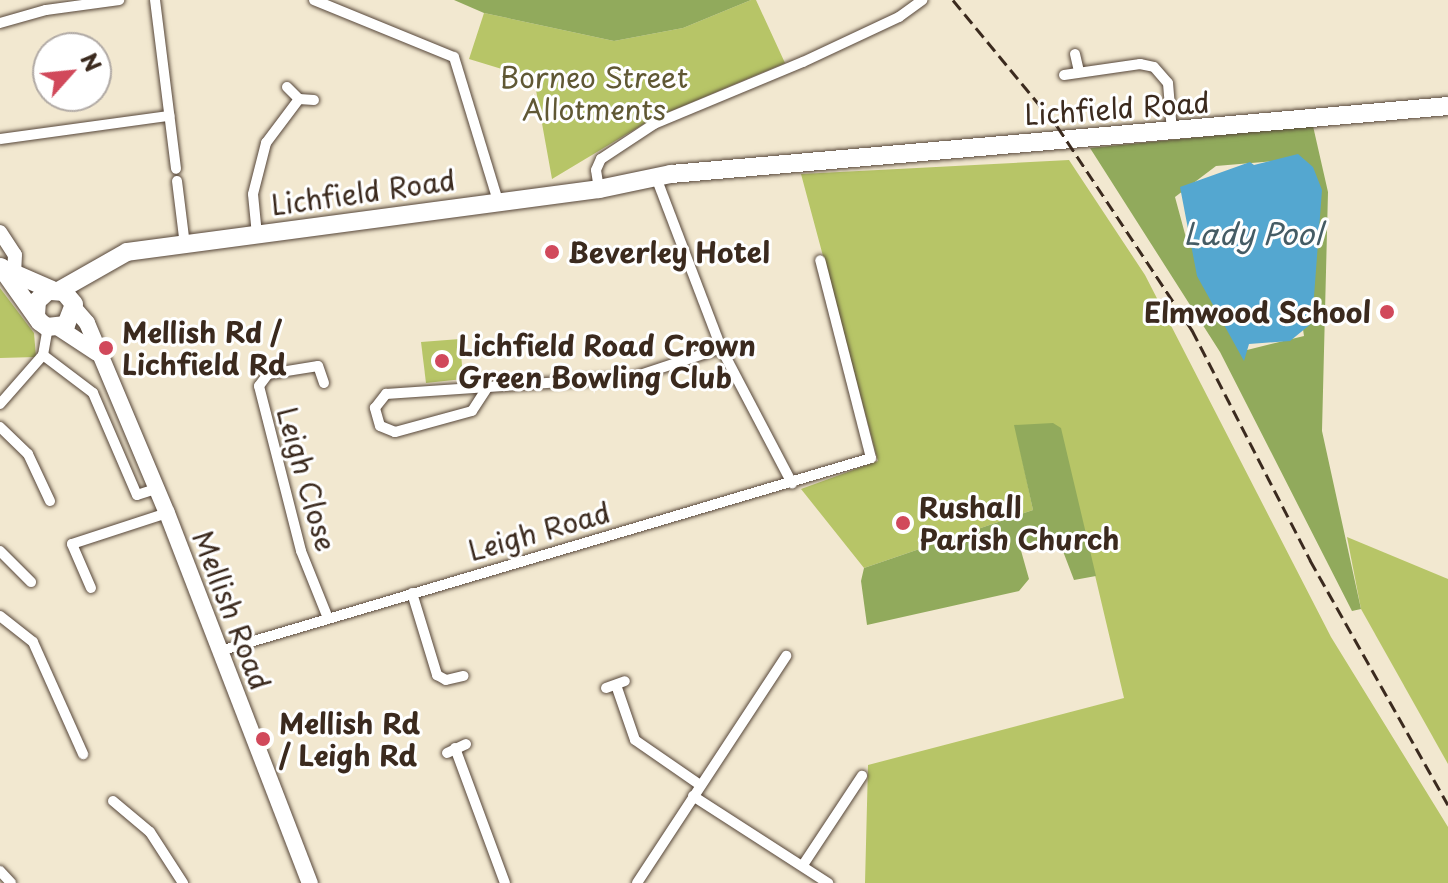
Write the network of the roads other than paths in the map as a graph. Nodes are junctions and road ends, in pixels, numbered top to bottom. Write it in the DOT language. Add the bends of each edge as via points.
graph roads {
  1 [pos="119,0"];
  2 [pos="155,0"];
  3 [pos="314,0"];
  4 [pos="922,0"];
  5 [pos="0,23"];
  6 [pos="1075,54"];
  7 [pos="1079,72"];
  8 [pos="1064,75"];
  9 [pos="287,87"];
  10 [pos="299,99"];
  11 [pos="314,100"];
  12 [pos="1448,106"];
  13 [pos="169,116"];
  14 [pos="1172,132"];
  15 [pos="0,139"];
  16 [pos="176,169"];
  17 [pos="657,180"];
  18 [pos="177,181"];
  19 [pos="599,189"];
  20 [pos="498,201"];
  21 [pos="0,232"];
  22 [pos="257,235"];
  23 [pos="185,245"];
  24 [pos="820,260"];
  25 [pos="5,269"];
  26 [pos="823,275"];
  27 [pos="809,278"];
  28 [pos="64,297"];
  29 [pos="48,323"];
  30 [pos="721,348"];
  31 [pos="43,355"];
  32 [pos="101,357"];
  33 [pos="324,383"];
  34 [pos="487,388"];
  35 [pos="0,404"];
  36 [pos="0,427"];
  37 [pos="792,483"];
  38 [pos="149,491"];
  39 [pos="50,501"];
  40 [pos="167,513"];
  41 [pos="0,551"];
  42 [pos="31,582"];
  43 [pos="91,588"];
  44 [pos="412,593"];
  45 [pos="0,616"];
  46 [pos="328,618"];
  47 [pos="220,651"];
  48 [pos="786,656"];
  49 [pos="462,675"];
  50 [pos="616,685"];
  51 [pos="84,748"];
  52 [pos="456,748"];
  53 [pos="862,776"];
  54 [pos="700,785"];
  55 [pos="693,796"];
  56 [pos="113,801"];
  57 [pos="803,865"];
  58 [pos="0,871"];
  59 [pos="11,883"];
  60 [pos="183,883"];
  61 [pos="310,883"];
  62 [pos="505,883"];
  63 [pos="637,883"];
  64 [pos="828,883"];
  1 -- 5 [label="street" via="46,10"];
  2 -- 13 [label="street"];
  3 -- 20 [label="street" via="454,57"];
  4 -- 19 [label="street" via="899,17 803,62 654,124 601,159 596,170"];
  6 -- 7 [label="street"];
  7 -- 8 [label="street"];
  7 -- 14 [label="street" via="1154,67 1168,83"];
  9 -- 10 [label="street"];
  10 -- 11 [label="street"];
  10 -- 22 [label="street" via="266,143 253,194"];
  12 -- 14 [label="highway, Lichfield Road"];
  13 -- 15 [label="street"];
  13 -- 16 [label="street"];
  14 -- 17 [label="highway, Lichfield Road" via="671,174"];
  17 -- 19 [label="highway, Lichfield Road"];
  17 -- 30 [label="street"];
  18 -- 23 [label="street"];
  19 -- 20 [label="highway, Lichfield Road"];
  20 -- 22 [label="highway, Lichfield Road"];
  21 -- 25 [label="street" via="15,255"];
  22 -- 23 [label="highway, Lichfield Road"];
  23 -- 28 [label="highway, Lichfield Road" via="120,254 83,275"];
  24 -- 26 [label="street"];
  25 -- 28 [label="highway"];
  25 -- 29 [label="highway"];
  26 -- 27 [label="street"];
  26 -- 37 [label="street, Leigh Road" via="871,458"];
  28 -- 29 [label="highway" via="70,322"];
  28 -- 29 [label="highway" via="39,298"];
  28 -- 32 [label="main road, Mellish Road"];
  29 -- 31 [label="street"];
  29 -- 32 [label="main road"];
  30 -- 34 [label="street" via="634,377"];
  30 -- 37 [label="street"];
  31 -- 35 [label="street"];
  31 -- 38 [label="street" via="93,393 137,495"];
  32 -- 40 [label="main road, Mellish Road"];
  33 -- 46 [label="street, Leigh Close" via="318,366 268,374 259,386 301,551"];
  34 -- 34 [label="street" via="386,394 375,408 380,426 395,432 472,411"];
  36 -- 39 [label="street" via="28,454"];
  37 -- 44 [label="street, Leigh Road"];
  40 -- 43 [label="street" via="72,544"];
  40 -- 47 [label="main road, Mellish Road"];
  41 -- 42 [label="street"];
  44 -- 46 [label="street, Leigh Road"];
  44 -- 49 [label="street" via="437,675 446,680"];
  45 -- 51 [label="street" via="33,642"];
  46 -- 47 [label="street, Leigh Road"];
  47 -- 61 [label="main road, Mellish Road"];
  48 -- 54 [label="street"];
  50 -- 54 [label="street" via="635,740"];
  52 -- 62 [label="street"];
  53 -- 57 [label="street" via="854,798"];
  54 -- 55 [label="street"];
  55 -- 57 [label="street"];
  55 -- 63 [label="street"];
  56 -- 60 [label="street" via="129,805"];
  57 -- 64 [label="street"];
  58 -- 59 [label="street"];
}
